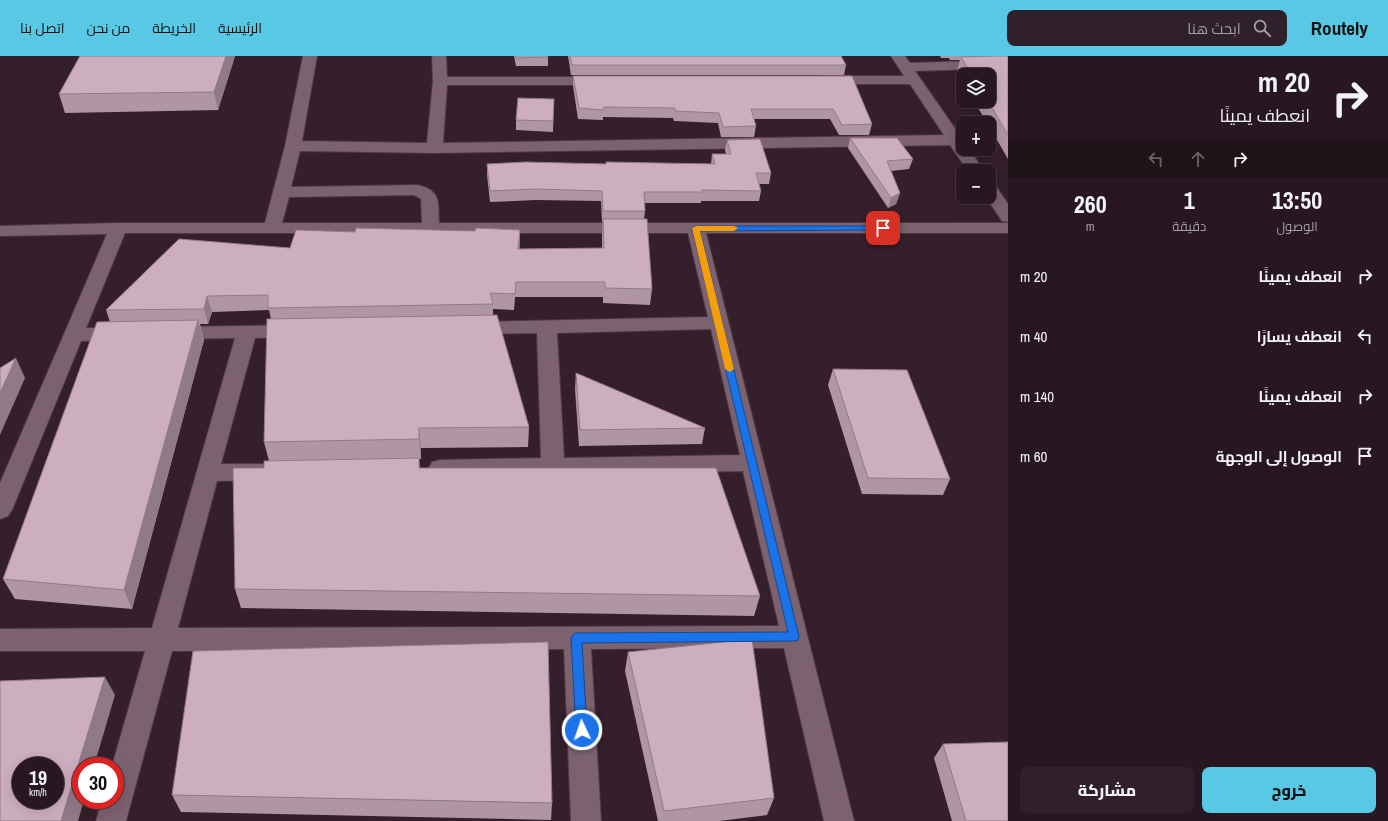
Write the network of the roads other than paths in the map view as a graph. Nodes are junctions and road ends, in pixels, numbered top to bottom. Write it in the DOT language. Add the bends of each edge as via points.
graph roads {
  1 [pos="310,56"];
  2 [pos="439,56"];
  3 [pos="902,61"];
  4 [pos="1008,64"];
  5 [pos="811,80"];
  6 [pos="914,80"];
  7 [pos="440,81"];
  8 [pos="614,81"];
  9 [pos="954,140"];
  10 [pos="293,146"];
  11 [pos="435,148"];
  12 [pos="971,164"];
  13 [pos="282,192"];
  14 [pos="996,199"];
  15 [pos="1008,216"];
  16 [pos="118,228"];
  17 [pos="431,228"];
  18 [pos="696,228"];
  19 [pos="1008,228"];
  20 [pos="272,229"];
  21 [pos="0,231"];
  22 [pos="719,324"];
  23 [pos="546,326"];
  24 [pos="452,328"];
  25 [pos="310,331"];
  26 [pos="248,332"];
  27 [pos="73,335"];
  28 [pos="752,463"];
  29 [pos="553,466"];
  30 [pos="420,469"];
  31 [pos="286,471"];
  32 [pos="207,473"];
  33 [pos="0,510"];
  34 [pos="794,636"];
  35 [pos="576,638"];
  36 [pos="161,639"];
  37 [pos="0,640"];
  38 [pos="111,821"];
  39 [pos="586,821"];
  40 [pos="839,821"];
  1 -- 10 [label="street"];
  2 -- 7 [label="street"];
  3 -- 4 [label="street"];
  3 -- 6 [label="street"];
  5 -- 6 [label="street"];
  6 -- 9 [label="street"];
  7 -- 8 [label="street"];
  7 -- 11 [label="street"];
  9 -- 11 [label="street"];
  9 -- 12 [label="street"];
  10 -- 11 [label="street"];
  10 -- 13 [label="street"];
  13 -- 17 [label="street" via="418,190 429,197"];
  13 -- 20 [label="street"];
  14 -- 15 [label="street"];
  16 -- 20 [label="street"];
  16 -- 21 [label="street"];
  16 -- 27 [label="street"];
  17 -- 18 [label="street"];
  17 -- 20 [label="street"];
  18 -- 19 [label="street"];
  18 -- 22 [label="street"];
  22 -- 23 [label="street"];
  22 -- 28 [label="street"];
  23 -- 24 [label="street"];
  23 -- 29 [label="street"];
  25 -- 26 [label="street"];
  26 -- 27 [label="street"];
  26 -- 32 [label="street"];
  27 -- 33 [label="street"];
  28 -- 29 [label="street"];
  28 -- 34 [label="street"];
  29 -- 30 [label="street"];
  31 -- 32 [label="street"];
  32 -- 36 [label="street"];
  34 -- 35 [label="street"];
  34 -- 40 [label="street"];
  35 -- 36 [label="street"];
  35 -- 39 [label="street"];
  36 -- 37 [label="street"];
  36 -- 38 [label="street"];
}
